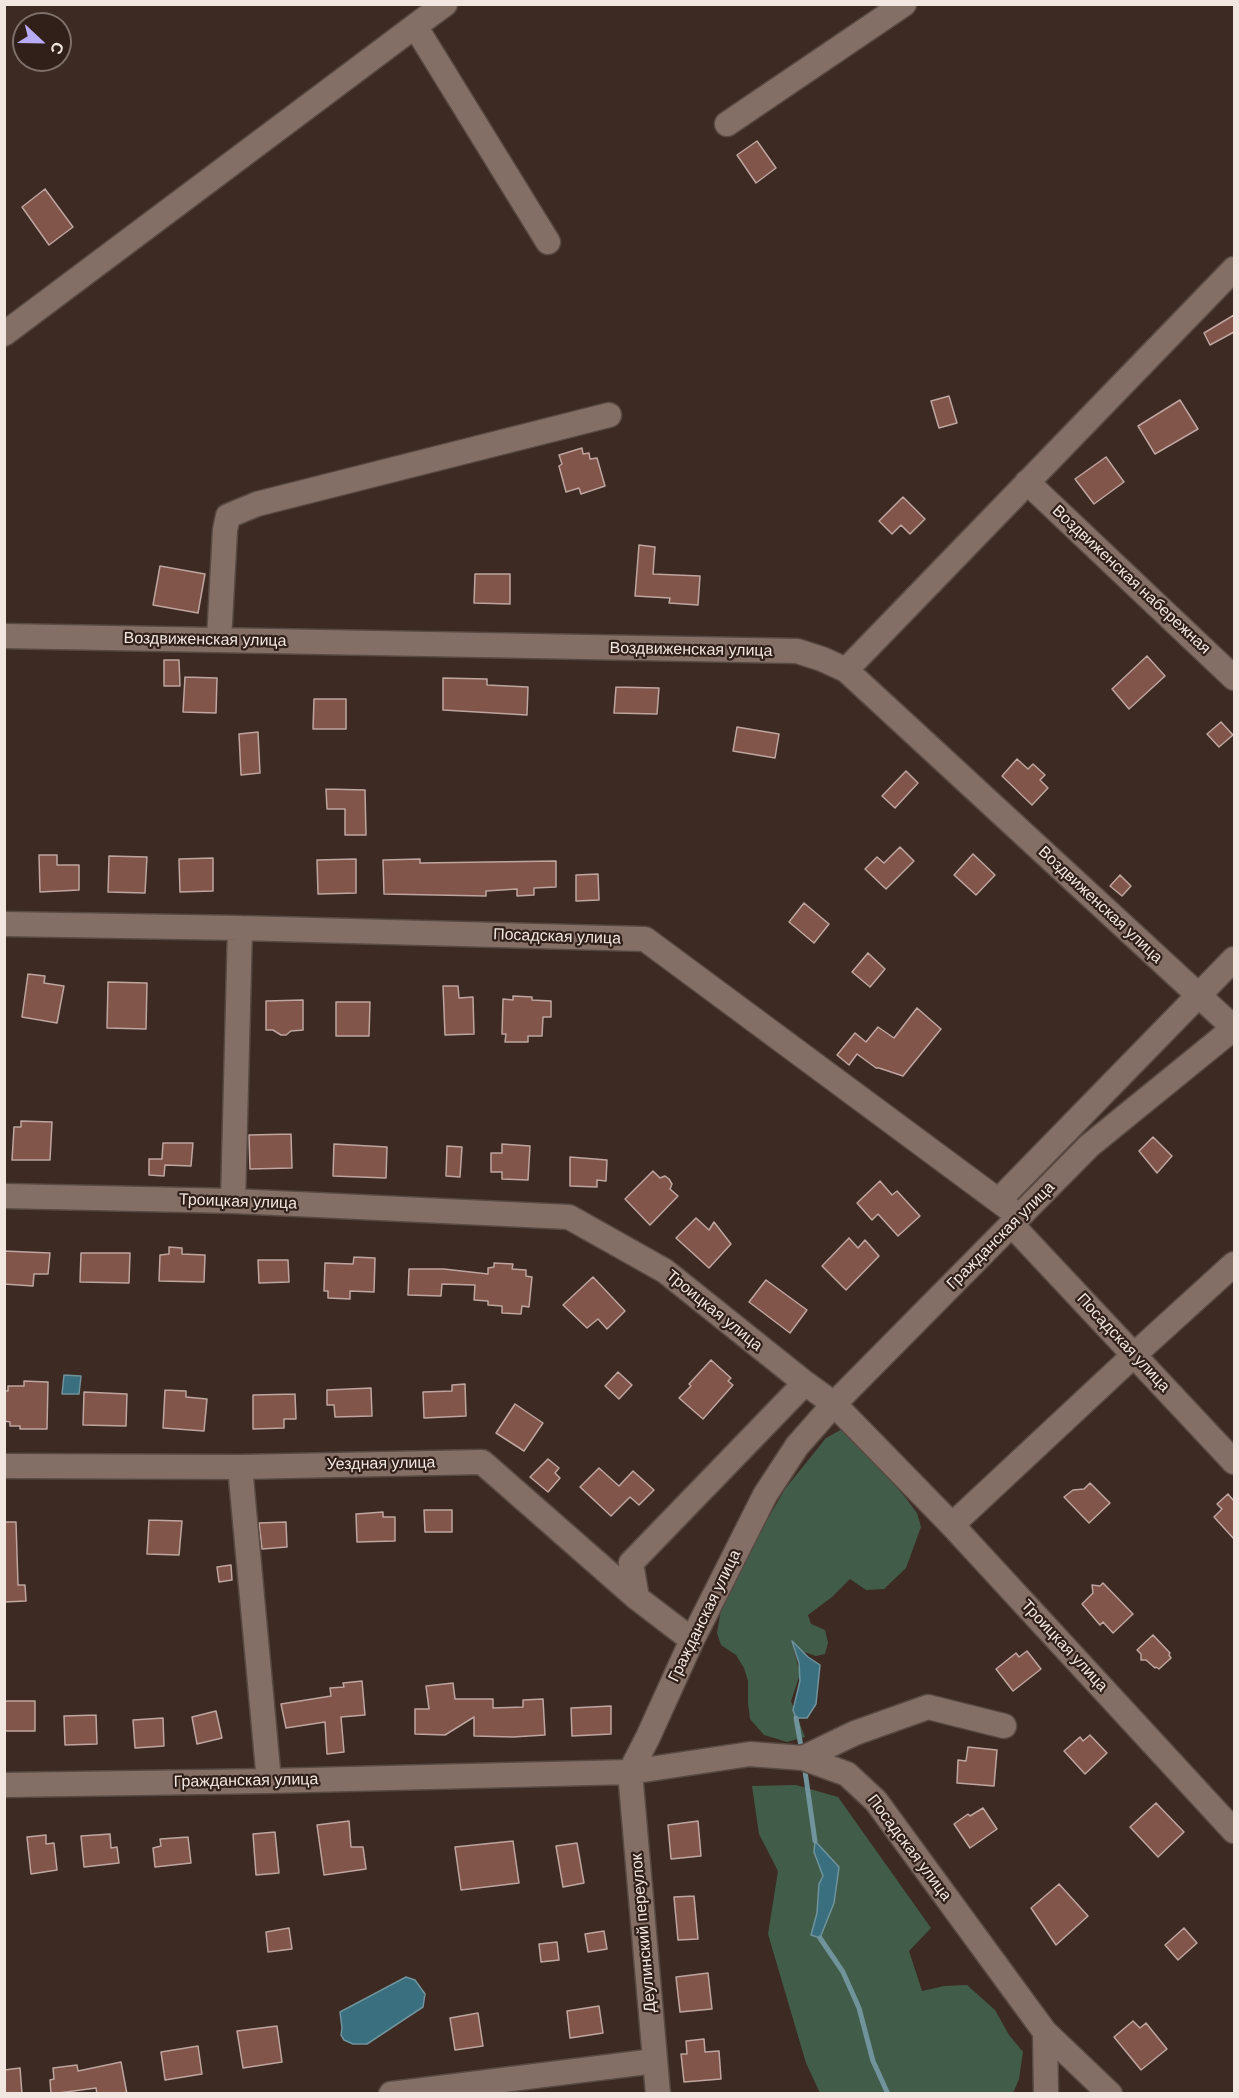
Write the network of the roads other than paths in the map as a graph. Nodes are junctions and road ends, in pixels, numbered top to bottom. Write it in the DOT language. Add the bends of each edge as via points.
graph roads {
  1 [pos="445,4"];
  2 [pos="904,4"];
  3 [pos="415,26"];
  4 [pos="727,124"];
  5 [pos="548,242"];
  6 [pos="1234,269"];
  7 [pos="4,334"];
  8 [pos="609,415"];
  9 [pos="1027,482"];
  10 [pos="4,636"];
  11 [pos="219,640"];
  12 [pos="846,670"];
  13 [pos="1234,678"];
  14 [pos="4,924"];
  15 [pos="240,928"];
  16 [pos="1234,959"];
  17 [pos="1197,995"];
  18 [pos="1234,1028"];
  19 [pos="4,1196"];
  20 [pos="999,1200"];
  21 [pos="233,1201"];
  22 [pos="1016,1221"];
  23 [pos="1234,1264"];
  24 [pos="1134,1355"];
  25 [pos="805,1383"];
  26 [pos="834,1404"];
  27 [pos="1234,1462"];
  28 [pos="4,1466"];
  29 [pos="240,1467"];
  30 [pos="952,1525"];
  31 [pos="637,1598"];
  32 [pos="692,1640"];
  33 [pos="1005,1726"];
  34 [pos="803,1758"];
  35 [pos="630,1772"];
  36 [pos="269,1781"];
  37 [pos="4,1785"];
  38 [pos="1234,1831"];
  39 [pos="1045,2032"];
  40 [pos="655,2061"];
  41 [pos="392,2094"];
  42 [pos="658,2094"];
  43 [pos="1046,2094"];
  44 [pos="1110,2094"];
  1 -- 3 [label="street"];
  2 -- 4 [label="street"];
  3 -- 5 [label="street"];
  3 -- 7 [label="street"];
  6 -- 9 [label="street"];
  8 -- 11 [label="street" via="257,504 228,516"];
  9 -- 12 [label="street"];
  9 -- 13 [label="street, Воздвиженская набережная"];
  10 -- 11 [label="street, Воздвиженская улица"];
  11 -- 12 [label="street, Воздвиженская улица" via="796,651"];
  12 -- 17 [label="street, Воздвиженская улица"];
  14 -- 15 [label="street, Посадская улица"];
  15 -- 20 [label="street, Посадская улица" via="645,939"];
  15 -- 21 [label="street"];
  16 -- 17 [label="street"];
  17 -- 18 [label="street, Воздвиженская улица"];
  17 -- 20 [label="street"];
  18 -- 22 [label="street, Гражданская улица" via="1089,1146"];
  19 -- 21 [label="street, Троицкая улица"];
  20 -- 22 [label="street, Посадская улица"];
  21 -- 25 [label="street, Троицкая улица" via="569,1217 665,1271"];
  22 -- 24 [label="street, Посадская улица"];
  22 -- 26 [label="street, Гражданская улица"];
  23 -- 24 [label="street"];
  24 -- 27 [label="street, Посадская улица"];
  24 -- 30 [label="street"];
  25 -- 26 [label="street, Троицкая улица"];
  25 -- 31 [label="street" via="631,1563"];
  26 -- 30 [label="street, Троицкая улица"];
  26 -- 32 [label="street, Гражданская улица" via="797,1446 765,1495"];
  28 -- 29 [label="street, Уездная улица"];
  29 -- 31 [label="street, Уездная улица" via="482,1462"];
  29 -- 36 [label="street"];
  30 -- 38 [label="street, Троицкая улица"];
  31 -- 32 [label="street, Уездная улица"];
  32 -- 35 [label="street, Гражданская улица"];
  33 -- 34 [label="street" via="927,1707 855,1733"];
  34 -- 35 [label="street, Посадская улица" via="750,1754"];
  34 -- 39 [label="street, Посадская улица" via="847,1774 876,1801"];
  35 -- 36 [label="street, Гражданская улица"];
  35 -- 40 [label="street, Деулинский переулок"];
  36 -- 37 [label="street, Гражданская улица"];
  39 -- 43 [label="street"];
  39 -- 44 [label="street, Посадская улица"];
  40 -- 41 [label="street"];
  40 -- 42 [label="street, Деулинский переулок"];
}
